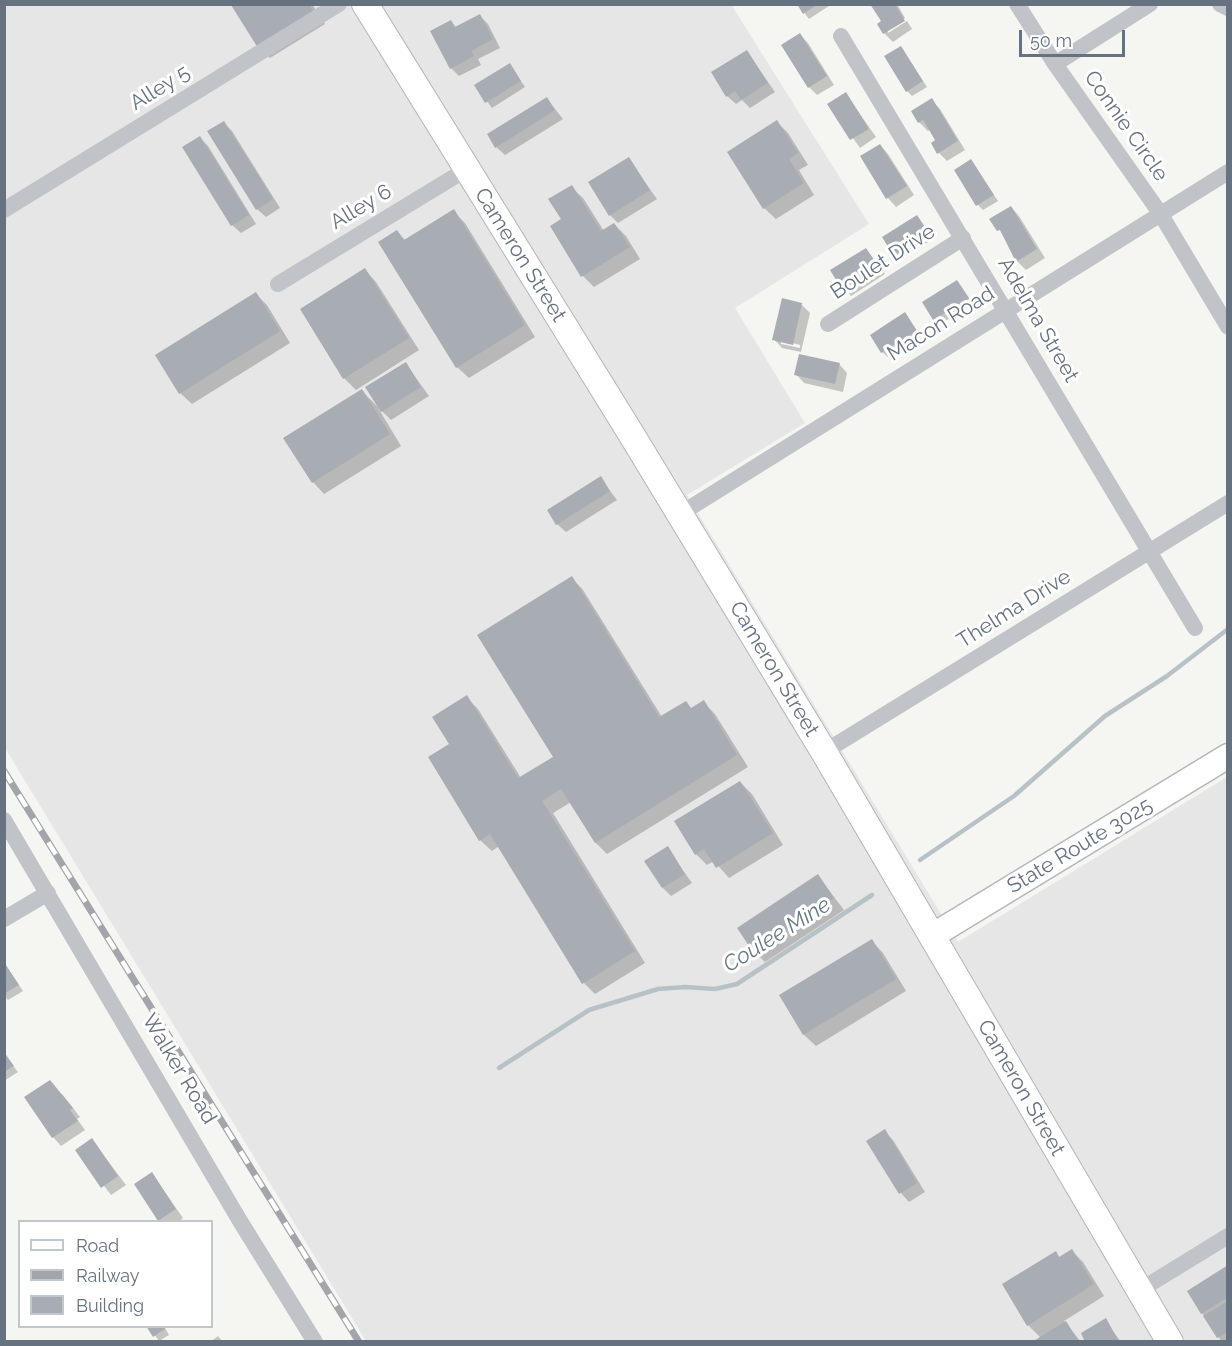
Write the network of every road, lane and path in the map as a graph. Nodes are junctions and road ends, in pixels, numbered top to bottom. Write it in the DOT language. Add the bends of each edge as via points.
graph roads {
  1 [pos="339,4"];
  2 [pos="365,4"];
  3 [pos="1017,4"];
  4 [pos="1150,4"];
  5 [pos="1220,4"];
  6 [pos="1227,8"];
  7 [pos="841,36"];
  8 [pos="1055,64"];
  9 [pos="467,169"];
  10 [pos="1227,172"];
  11 [pos="4,210"];
  12 [pos="1160,213"];
  13 [pos="963,238"];
  14 [pos="278,284"];
  15 [pos="1006,310"];
  16 [pos="828,324"];
  17 [pos="1227,327"];
  18 [pos="1227,503"];
  19 [pos="680,514"];
  20 [pos="1149,552"];
  21 [pos="1195,628"];
  22 [pos="824,752"];
  23 [pos="1227,756"];
  24 [pos="4,820"];
  25 [pos="48,893"];
  26 [pos="4,919"];
  27 [pos="932,936"];
  28 [pos="1227,1236"];
  29 [pos="1140,1290"];
  30 [pos="315,1341"];
  31 [pos="1170,1341"];
  1 -- 11 [label="street, Alley 5"];
  2 -- 9 [label="main road, Cameron Street"];
  3 -- 8 [label="street, Connie Circle"];
  4 -- 8 [label="street"];
  5 -- 6 [label="street"];
  7 -- 13 [label="street, Adelma Street"];
  8 -- 12 [label="street, Connie Circle"];
  9 -- 14 [label="street, Alley 6"];
  9 -- 19 [label="main road, Cameron Street"];
  10 -- 12 [label="street, Macon Road"];
  12 -- 15 [label="street, Macon Road"];
  12 -- 17 [label="street, Connie Circle"];
  13 -- 15 [label="street, Adelma Street"];
  13 -- 16 [label="street, Boulet Drive"];
  15 -- 19 [label="street, Macon Road"];
  15 -- 20 [label="street, Adelma Street"];
  18 -- 20 [label="street, Thelma Drive"];
  19 -- 22 [label="main road, Cameron Street"];
  20 -- 21 [label="street, Adelma Street"];
  20 -- 22 [label="street, Thelma Drive"];
  22 -- 27 [label="main road, Cameron Street"];
  23 -- 27 [label="main road, State Route 3025"];
  24 -- 25 [label="street, Walker Road"];
  25 -- 26 [label="street"];
  25 -- 30 [label="street, Walker Road"];
  27 -- 29 [label="main road, Cameron Street"];
  28 -- 29 [label="street"];
  29 -- 31 [label="main road, Cameron Street"];
}
